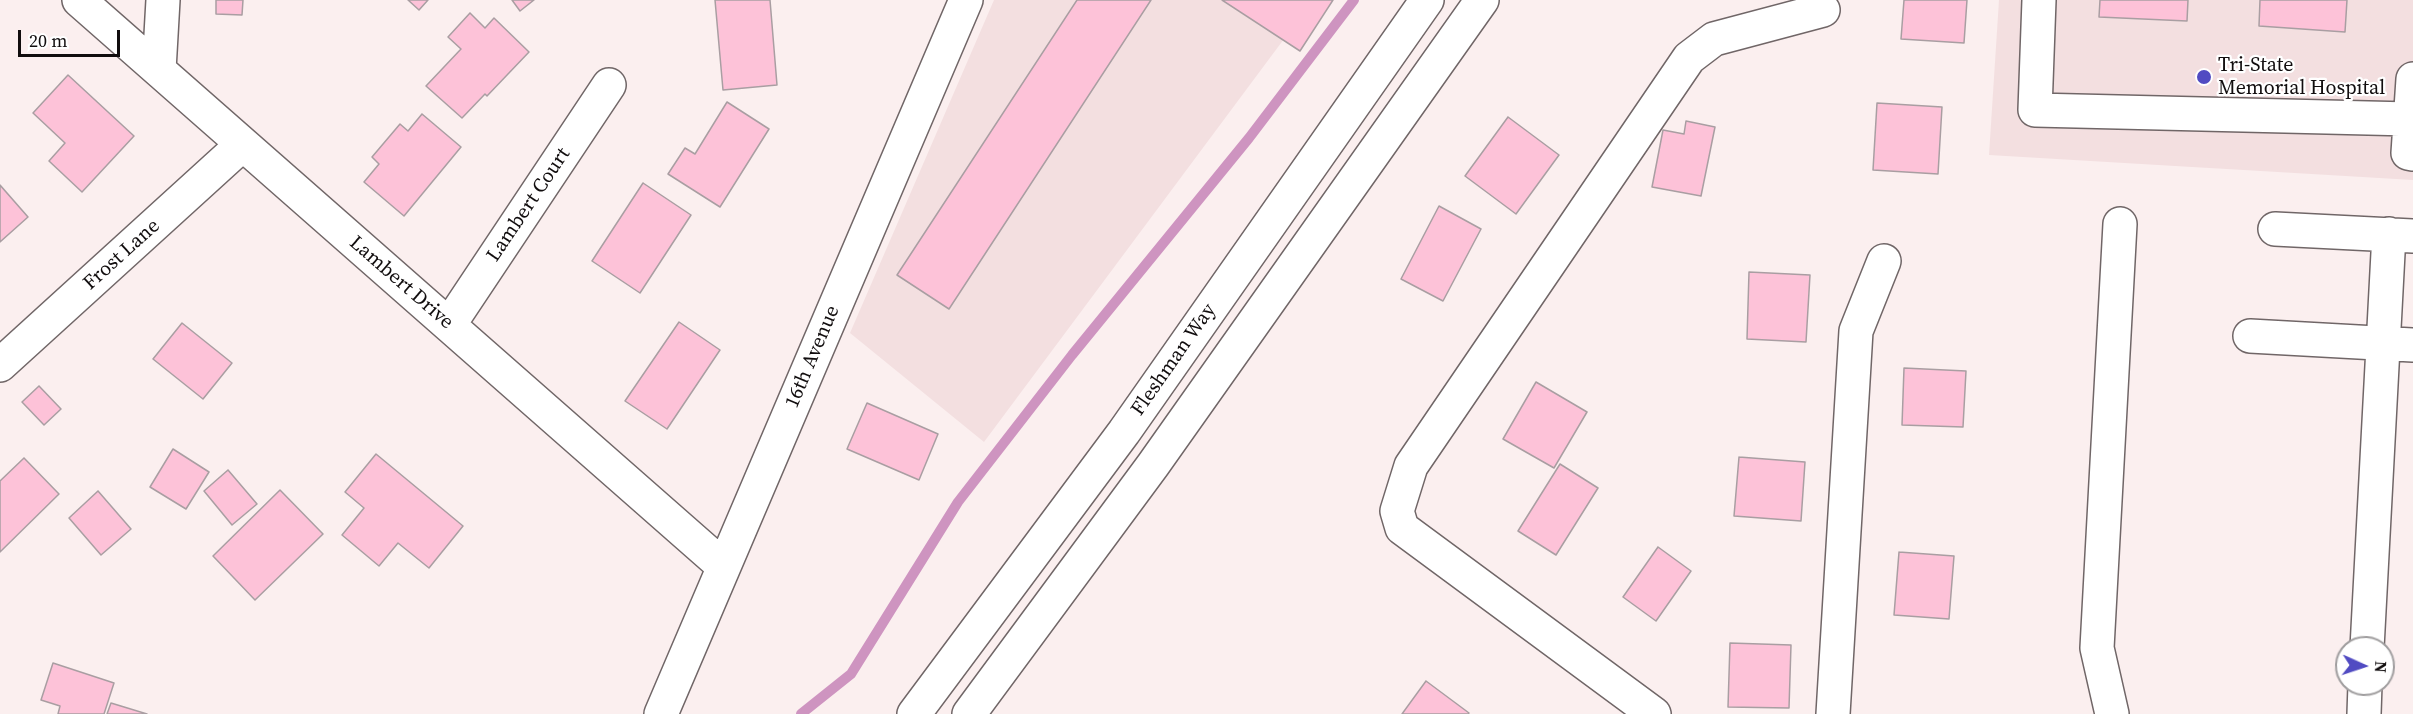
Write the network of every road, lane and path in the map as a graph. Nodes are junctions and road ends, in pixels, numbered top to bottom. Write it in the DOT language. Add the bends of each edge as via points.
graph roads {
  1 [pos="79,0"];
  2 [pos="164,0"];
  3 [pos="966,0"];
  4 [pos="1427,0"];
  5 [pos="1482,0"];
  6 [pos="2039,0"];
  7 [pos="1823,10"];
  8 [pos="159,70"];
  9 [pos="2413,79"];
  10 [pos="609,85"];
  11 [pos="2410,119"];
  12 [pos="243,144"];
  13 [pos="2413,154"];
  14 [pos="2120,224"];
  15 [pos="2275,228"];
  16 [pos="2401,235"];
  17 [pos="1884,261"];
  18 [pos="449,326"];
  19 [pos="2250,336"];
  20 [pos="2398,344"];
  21 [pos="0,365"];
  22 [pos="723,566"];
  23 [pos="2368,636"];
  24 [pos="2365,696"];
  25 [pos="661,714"];
  26 [pos="914,714"];
  27 [pos="969,714"];
  28 [pos="1654,714"];
  29 [pos="1833,714"];
  30 [pos="2112,714"];
  31 [pos="2364,714"];
  1 -- 8 [label="street, Lambert Drive"];
  2 -- 8 [label="street"];
  3 -- 22 [label="street, 16th Avenue"];
  4 -- 26 [label="street, Fleshman Way" via="1124,432"];
  5 -- 27 [label="street" via="1153,465"];
  6 -- 11 [label="street" via="2035,110"];
  7 -- 28 [label="street" via="1714,39 1689,58 1411,466 1397,511 1402,528"];
  8 -- 12 [label="street, Lambert Drive"];
  9 -- 11 [label="street"];
  10 -- 18 [label="street, Lambert Court"];
  11 -- 13 [label="street" via="2408,153"];
  12 -- 18 [label="street, Lambert Drive"];
  12 -- 21 [label="street, Frost Lane"];
  14 -- 30 [label="street" via="2097,648"];
  15 -- 16 [label="street"];
  16 -- 20 [label="street"];
  17 -- 29 [label="street" via="1856,331"];
  18 -- 22 [label="street, Lambert Drive"];
  19 -- 20 [label="street"];
  20 -- 23 [label="street"];
  22 -- 25 [label="street, 16th Avenue"];
  24 -- 31 [label="street"];
}
